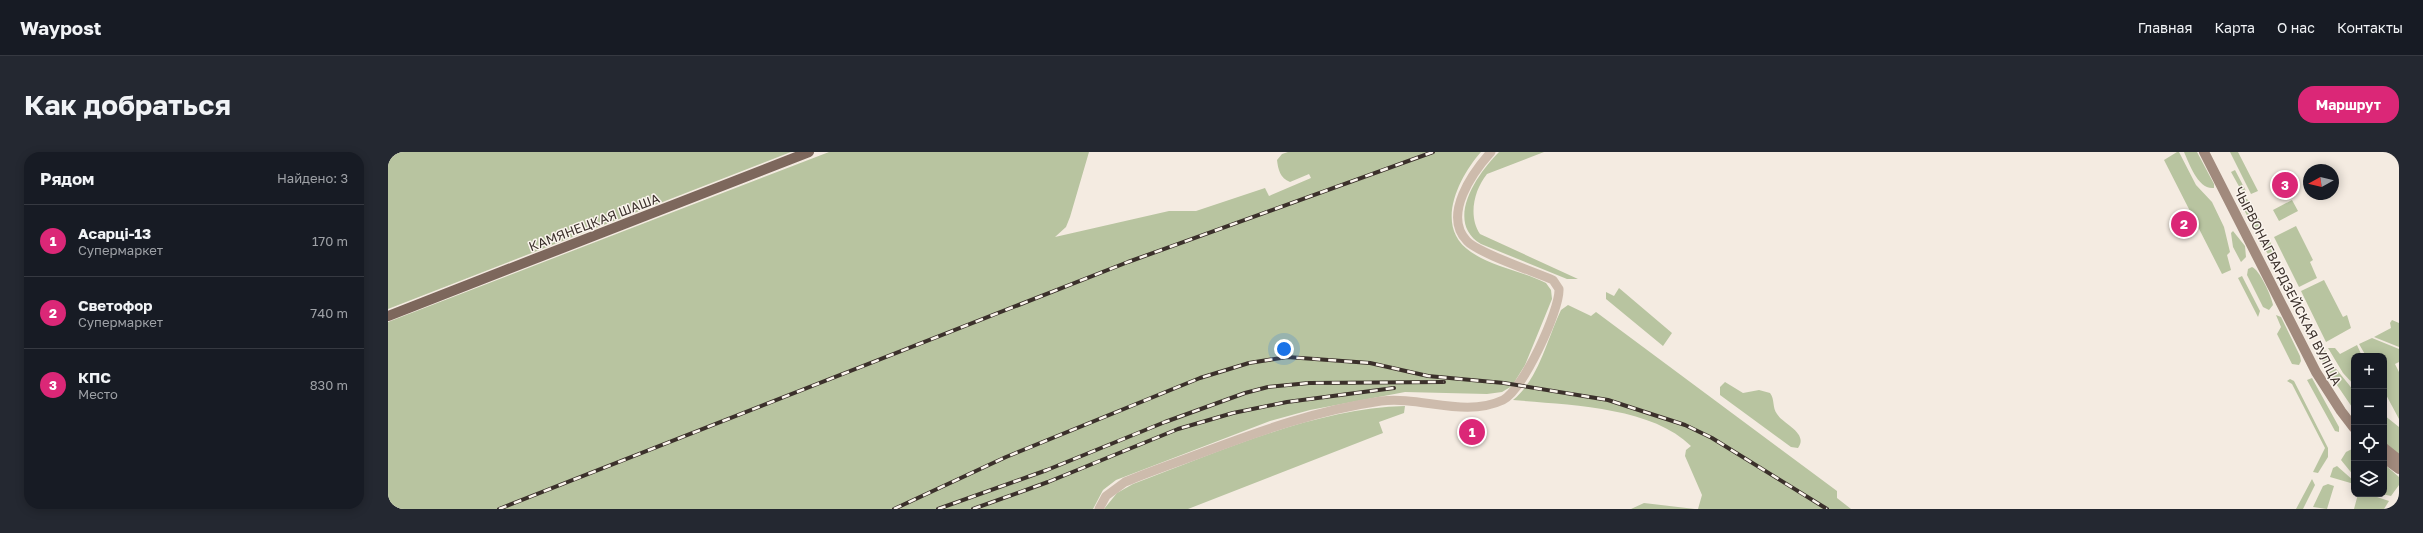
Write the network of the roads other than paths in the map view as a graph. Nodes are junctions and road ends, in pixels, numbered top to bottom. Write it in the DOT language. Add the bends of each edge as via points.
graph roads {
  1 [pos="810,152"];
  2 [pos="1491,152"];
  3 [pos="2204,152"];
  4 [pos="2211,152"];
  5 [pos="388,316"];
  6 [pos="2351,414"];
  7 [pos="2352,425"];
  8 [pos="2387,450"];
  9 [pos="2387,460"];
  10 [pos="2399,460"];
  11 [pos="2399,469"];
  12 [pos="1099,509"];
  1 -- 5 [label="main road, КАМЯНЕЦКАЯ ШАША"];
  2 -- 12 [label="street" via="1470,179 1462,198 1459,218 1463,235 1473,246 1553,280 1559,289 1558,302 1531,366 1512,394 1483,406 1393,400 1303,417 1125,482 1106,496"];
  3 -- 7 [label="main road, ЧЫРВОНАГВАРДЗЕЙСКАЯ ВУЛІЦА" via="2316,372"];
  4 -- 6 [label="main road, ЧЫРВОНАГВАРДЗЕЙСКАЯ ВУЛІЦА" via="2312,352"];
  8 -- 10 [label="main road"];
  9 -- 11 [label="main road"];
}
